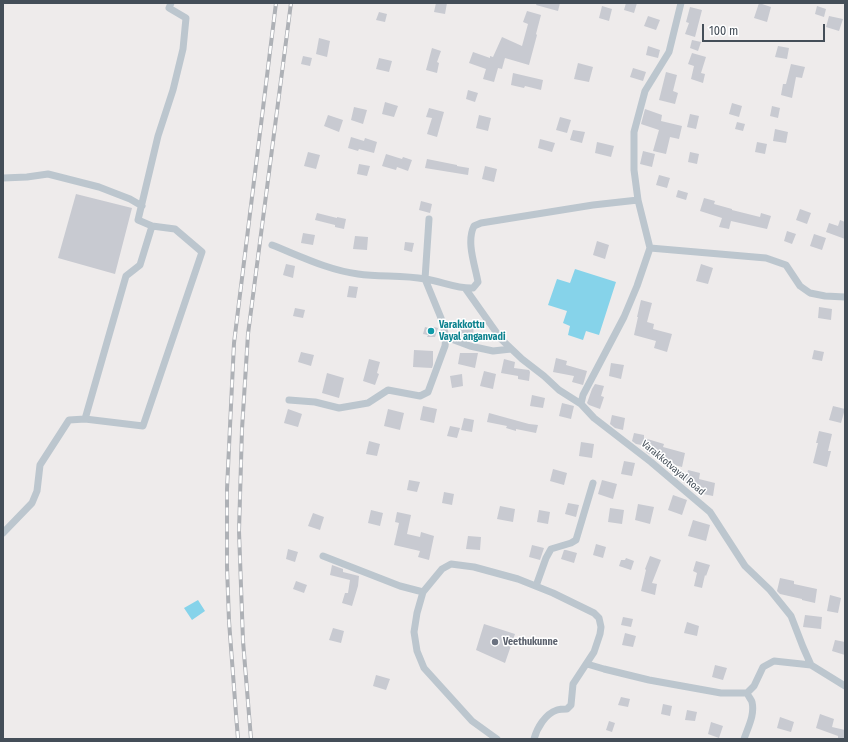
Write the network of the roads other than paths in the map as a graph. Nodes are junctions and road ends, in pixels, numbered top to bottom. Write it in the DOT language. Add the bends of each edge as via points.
graph roads {
  1 [pos="171,3"];
  2 [pos="681,3"];
  3 [pos="3,178"];
  4 [pos="638,200"];
  5 [pos="142,206"];
  6 [pos="429,219"];
  7 [pos="152,226"];
  8 [pos="272,245"];
  9 [pos="650,248"];
  10 [pos="425,278"];
  11 [pos="464,288"];
  12 [pos="845,297"];
  13 [pos="446,336"];
  14 [pos="511,349"];
  15 [pos="289,400"];
  16 [pos="581,404"];
  17 [pos="85,419"];
  18 [pos="593,483"];
  19 [pos="3,533"];
  20 [pos="323,556"];
  21 [pos="536,586"];
  22 [pos="423,592"];
  23 [pos="587,664"];
  24 [pos="811,666"];
  25 [pos="845,686"];
  26 [pos="747,693"];
  27 [pos="498,739"];
  28 [pos="534,739"];
  29 [pos="745,739"];
  1 -- 5 [label="street" via="169,8 186,18 183,49 158,136"];
  2 -- 4 [label="street" via="669,52 645,91 634,132 634,170"];
  3 -- 5 [label="street" via="48,174 99,187"];
  4 -- 9 [label="street"];
  4 -- 11 [label="street" via="585,206 474,226 470,240 478,282 473,288"];
  5 -- 7 [label="street" via="138,220"];
  6 -- 10 [label="street"];
  7 -- 17 [label="street" via="140,265 126,276"];
  7 -- 17 [label="street" via="176,229 202,252 143,426"];
  8 -- 10 [label="street" via="309,260 357,274"];
  9 -- 12 [label="street" via="766,258 786,266 800,286 810,292"];
  9 -- 16 [label="street" via="624,317 583,395"];
  10 -- 11 [label="street"];
  10 -- 13 [label="street"];
  11 -- 14 [label="street, Varakkotvayal Road"];
  13 -- 14 [label="street" via="470,346 493,351"];
  13 -- 15 [label="street" via="445,346 428,392 420,396 388,390 368,403 339,408 315,402"];
  14 -- 16 [label="street, Varakkotvayal Road" via="559,390"];
  16 -- 24 [label="street, Varakkotvayal Road" via="594,418 710,512 745,566 770,590 791,616"];
  17 -- 19 [label="street" via="69,420 40,464 37,491 32,503"];
  18 -- 21 [label="street" via="576,540 551,549"];
  20 -- 22 [label="street" via="400,586"];
  21 -- 22 [label="street" via="474,567 451,564 442,570"];
  21 -- 23 [label="street" via="594,613 598,618 600,634"];
  22 -- 27 [label="street" via="414,632 417,651 424,668 472,721"];
  23 -- 26 [label="street" via="649,680 721,693"];
  23 -- 28 [label="street" via="573,684 571,705 567,709 548,715 536,731"];
  24 -- 25 [label="street"];
  24 -- 26 [label="street" via="774,661 763,667 754,686"];
  26 -- 29 [label="street" via="752,701 752,710"];
}
